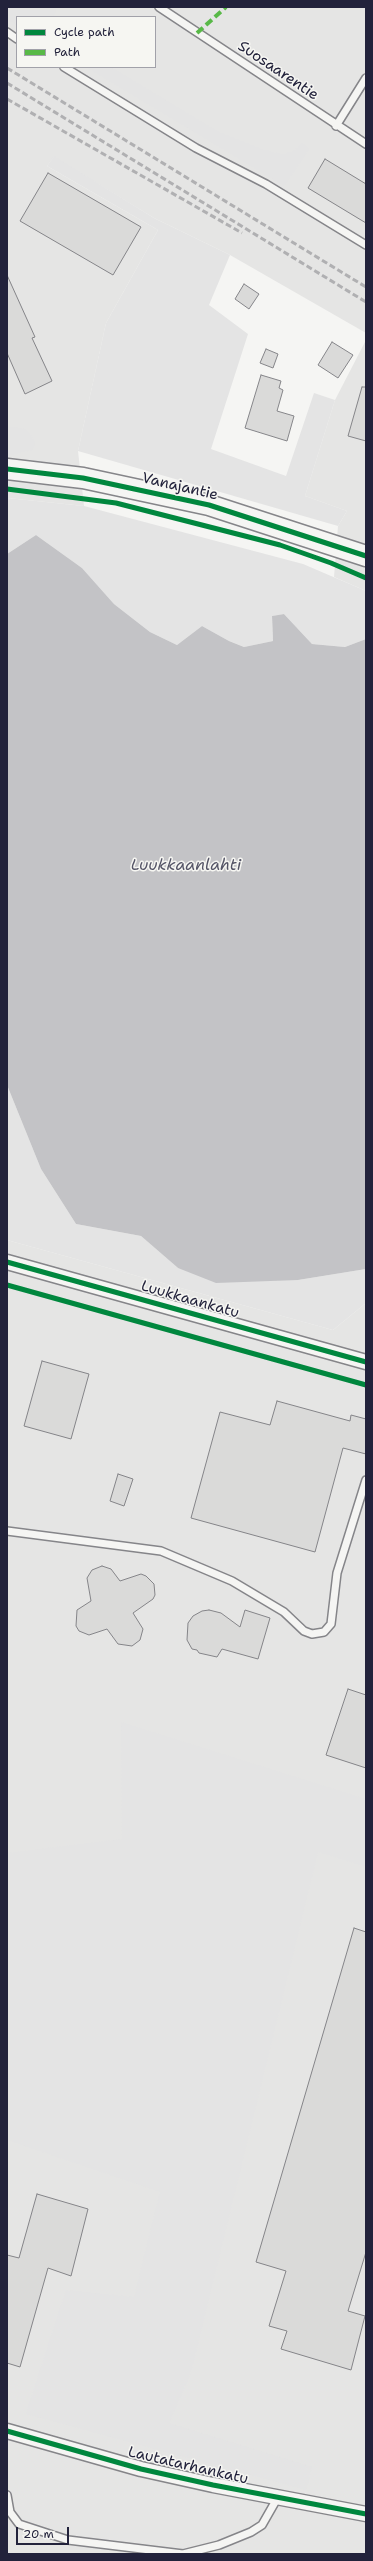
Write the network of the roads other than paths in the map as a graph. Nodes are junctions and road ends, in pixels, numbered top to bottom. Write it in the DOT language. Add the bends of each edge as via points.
graph roads {
  1 [pos="159,7"];
  2 [pos="7,32"];
  3 [pos="16,37"];
  4 [pos="66,68"];
  5 [pos="366,78"];
  6 [pos="336,126"];
  7 [pos="366,144"];
  8 [pos="366,245"];
  9 [pos="7,469"];
  10 [pos="366,556"];
  11 [pos="7,1262"];
  12 [pos="366,1362"];
  13 [pos="366,1480"];
  14 [pos="7,1531"];
  15 [pos="7,2431"];
  16 [pos="7,2495"];
  17 [pos="278,2497"];
  18 [pos="366,2514"];
  1 -- 6 [label="lane, Suosaarentie"];
  2 -- 3 [label="lane"];
  4 -- 8 [label="lane" via="196,148 266,184"];
  5 -- 6 [label="lane"];
  6 -- 7 [label="lane, Suosaarentie"];
  9 -- 10 [label="street, Vanajantie" via="83,478 209,505"];
  11 -- 12 [label="street, Luukkaankatu"];
  13 -- 14 [label="lane" via="338,1573 331,1624 324,1632 312,1634 304,1631 279,1609 238,1584 161,1551"];
  15 -- 17 [label="street, Lautatarhankatu" via="141,2469"];
  16 -- 17 [label="lane" via="10,2512 19,2524 68,2540 183,2554 219,2545 251,2532 262,2525"];
  17 -- 18 [label="street, Lautatarhankatu"];
}
